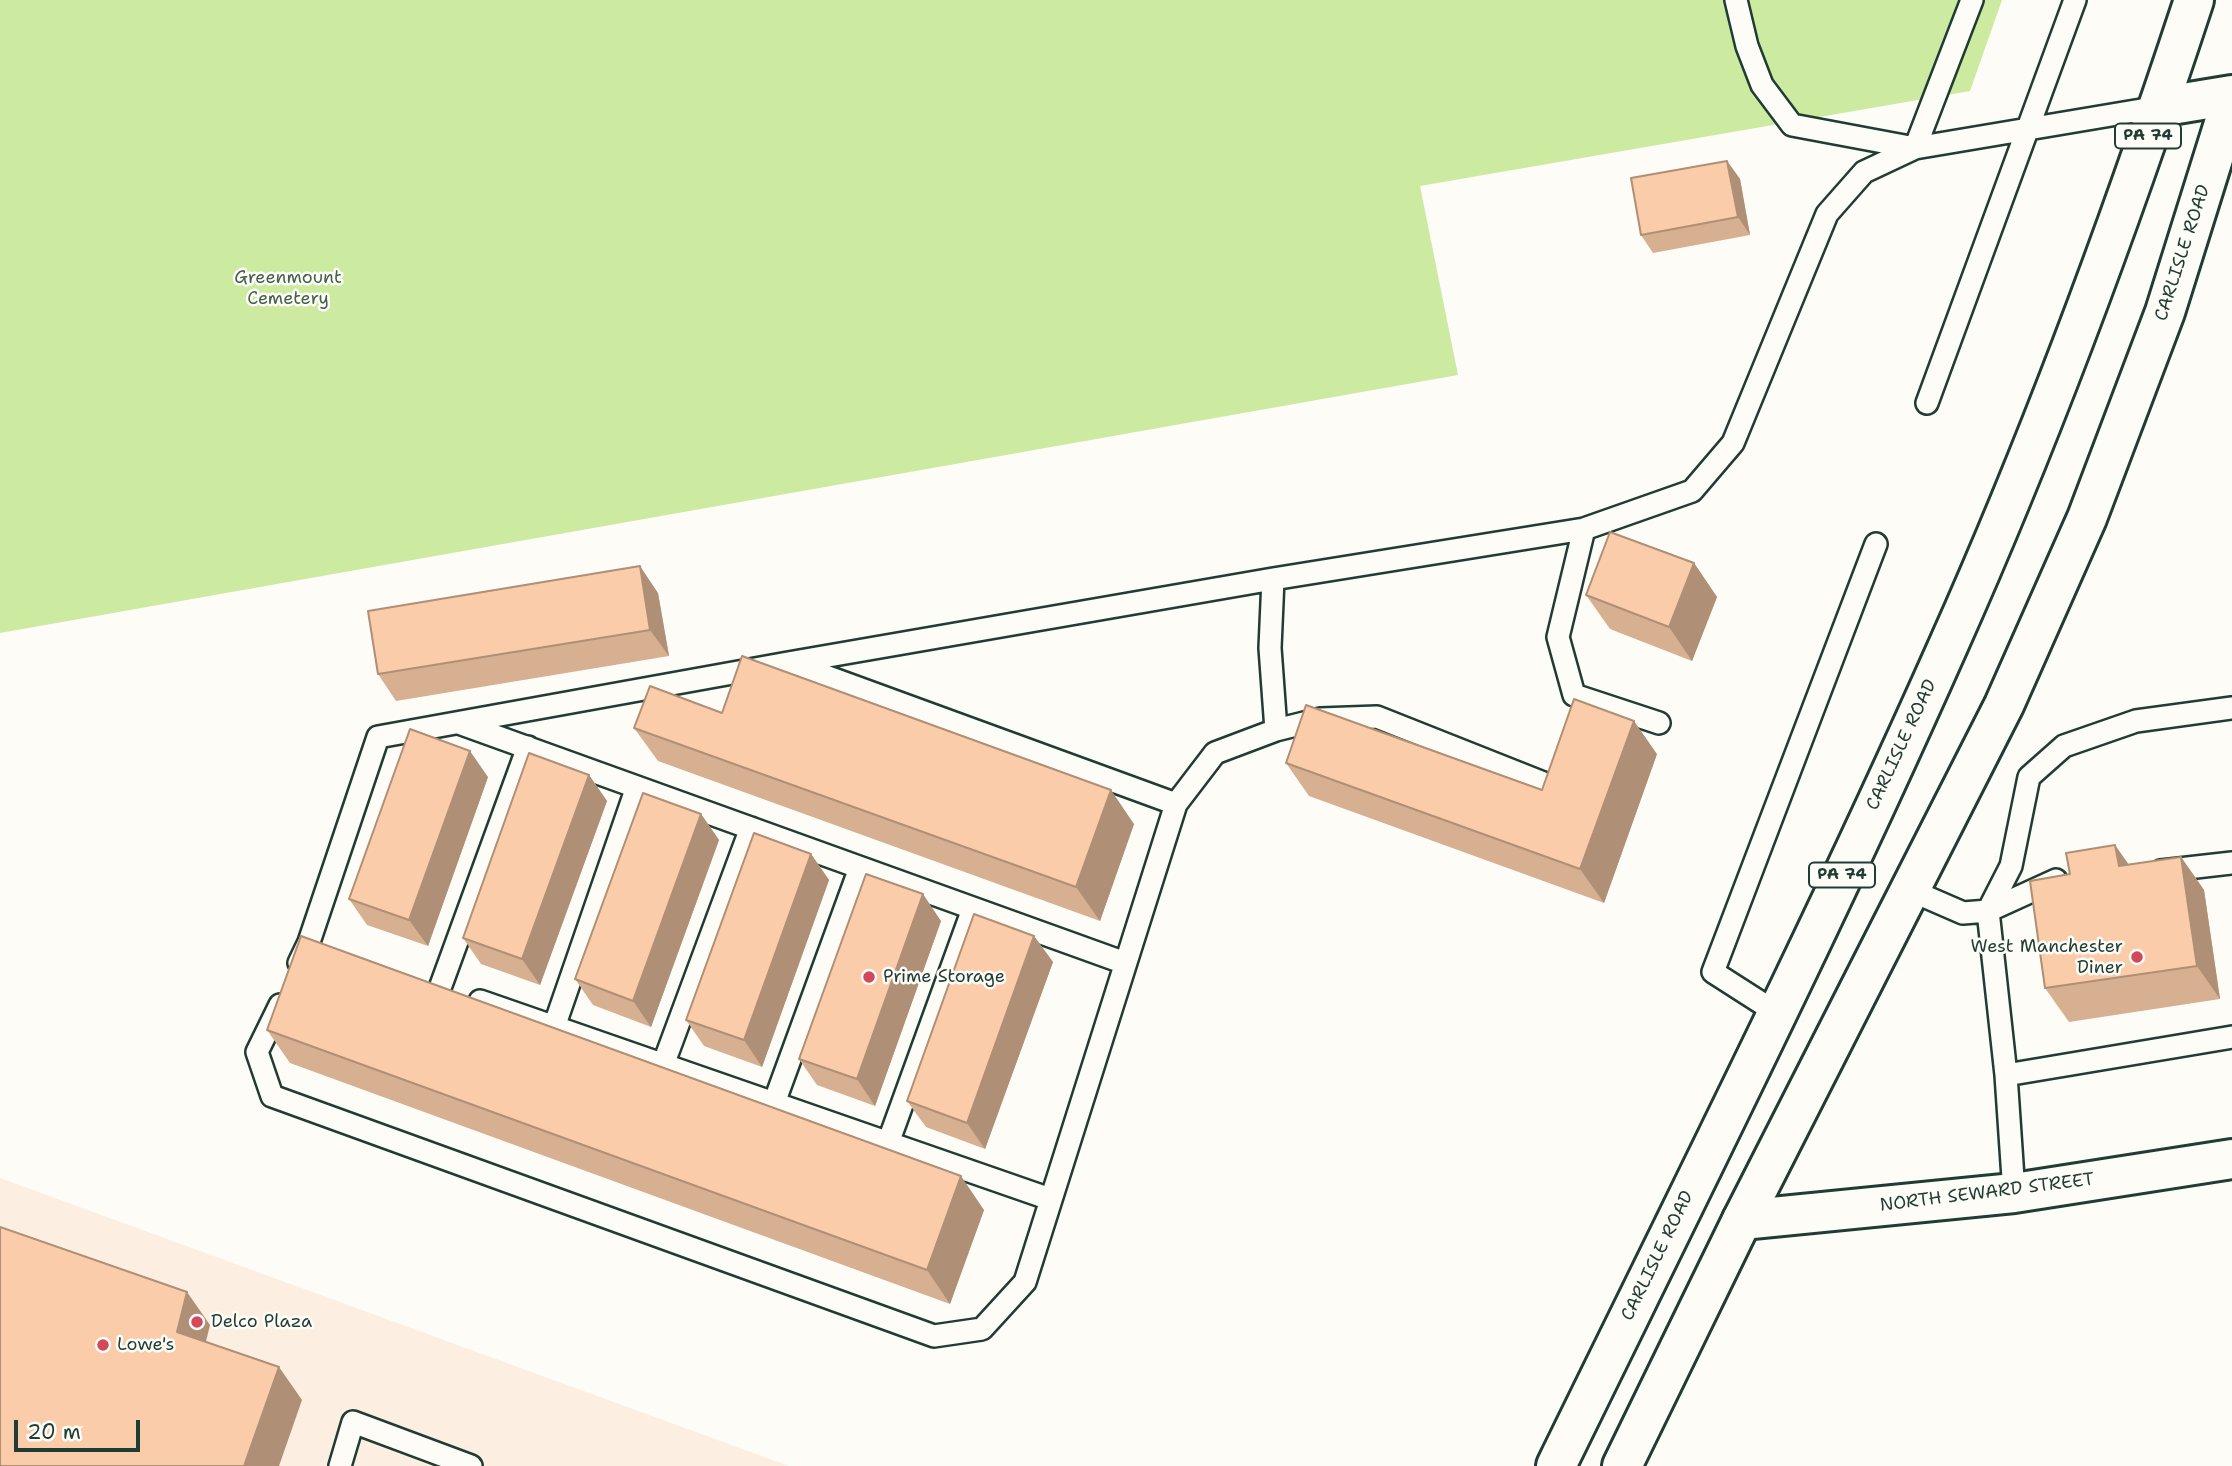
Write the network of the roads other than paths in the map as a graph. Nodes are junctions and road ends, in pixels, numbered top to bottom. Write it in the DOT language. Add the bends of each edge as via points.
graph roads {
  1 [pos="1735,0"];
  2 [pos="1972,0"];
  3 [pos="2075,0"];
  4 [pos="2194,0"];
  5 [pos="2232,97"];
  6 [pos="2159,107"];
  7 [pos="2028,128"];
  8 [pos="1915,148"];
  9 [pos="1927,403"];
  10 [pos="1584,529"];
  11 [pos="1876,544"];
  12 [pos="1273,579"];
  13 [pos="788,663"];
  14 [pos="2232,708"];
  15 [pos="458,722"];
  16 [pos="1659,723"];
  17 [pos="1276,730"];
  18 [pos="528,747"];
  19 [pos="1546,784"];
  20 [pos="637,787"];
  21 [pos="1176,804"];
  22 [pos="751,828"];
  23 [pos="2232,863"];
  24 [pos="860,868"];
  25 [pos="2147,873"];
  26 [pos="2081,878"];
  27 [pos="1910,890"];
  28 [pos="972,909"];
  29 [pos="1988,911"];
  30 [pos="1125,964"];
  31 [pos="1777,1013"];
  32 [pos="554,1027"];
  33 [pos="2232,1037"];
  34 [pos="663,1065"];
  35 [pos="2006,1076"];
  36 [pos="774,1103"];
  37 [pos="888,1143"];
  38 [pos="2232,1159"];
  39 [pos="2014,1193"];
  40 [pos="1050,1199"];
  41 [pos="1742,1220"];
  42 [pos="340,1466"];
  43 [pos="471,1466"];
  44 [pos="1556,1466"];
  45 [pos="1622,1466"];
  1 -- 8 [label="lane" via="1762,85 1792,125"];
  2 -- 8 [label="lane"];
  3 -- 7 [label="lane"];
  4 -- 6 [label="main road, CARLISLE ROAD / PA 74"];
  5 -- 6 [label="main road"];
  5 -- 27 [label="main road, CARLISLE ROAD" via="2165,312 2087,518 2004,705"];
  6 -- 7 [label="lane"];
  6 -- 31 [label="main road, CARLISLE ROAD / PA 74" via="2037,436 1959,621"];
  7 -- 8 [label="lane"];
  7 -- 9 [label="lane"];
  8 -- 10 [label="lane" via="1864,172 1827,214 1733,443 1692,491"];
  10 -- 12 [label="lane"];
  10 -- 16 [label="lane" via="1558,637 1574,695"];
  11 -- 31 [label="lane" via="1713,972"];
  12 -- 13 [label="lane"];
  12 -- 17 [label="lane" via="1270,648"];
  13 -- 15 [label="lane"];
  13 -- 21 [label="lane"];
  14 -- 29 [label="lane" via="2136,722 2064,746 2029,777 2011,866"];
  15 -- 18 [label="lane"];
  15 -- 40 [label="lane" via="378,737 316,945 289,985 257,1052 272,1097 934,1336 982,1329 1024,1282"];
  17 -- 19 [label="lane" via="1320,719 1377,717"];
  17 -- 21 [label="lane" via="1215,754"];
  18 -- 20 [label="lane"];
  18 -- 32 [label="lane" via="433,985"];
  20 -- 22 [label="lane"];
  20 -- 32 [label="lane"];
  21 -- 30 [label="lane"];
  22 -- 24 [label="lane"];
  22 -- 34 [label="lane"];
  23 -- 25 [label="lane"];
  24 -- 28 [label="lane"];
  24 -- 36 [label="lane"];
  26 -- 29 [label="lane" via="2054,880"];
  27 -- 29 [label="lane" via="1963,913"];
  27 -- 41 [label="main road, CARLISLE ROAD"];
  28 -- 30 [label="lane"];
  28 -- 37 [label="lane"];
  29 -- 35 [label="lane"];
  30 -- 40 [label="lane"];
  31 -- 44 [label="main road, CARLISLE ROAD / PA 74"];
  32 -- 34 [label="lane"];
  33 -- 35 [label="lane"];
  34 -- 36 [label="lane"];
  35 -- 39 [label="lane"];
  36 -- 37 [label="lane"];
  37 -- 40 [label="lane"];
  38 -- 39 [label="main road, NORTH SEWARD STREET"];
  39 -- 41 [label="main road, NORTH SEWARD STREET"];
  41 -- 45 [label="main road, CARLISLE ROAD"];
  42 -- 43 [label="lane" via="352,1422"];
}
